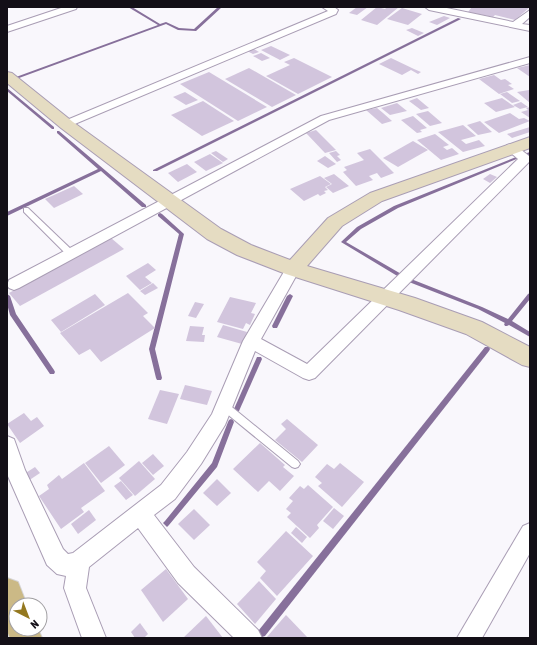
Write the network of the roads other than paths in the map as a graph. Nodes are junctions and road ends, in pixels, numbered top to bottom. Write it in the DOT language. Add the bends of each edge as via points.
graph roads {
  1 [pos="73,7"];
  2 [pos="326,7"];
  3 [pos="429,7"];
  4 [pos="461,10"];
  5 [pos="530,13"];
  6 [pos="515,25"];
  7 [pos="530,28"];
  8 [pos="7,29"];
  9 [pos="530,60"];
  10 [pos="7,76"];
  11 [pos="66,124"];
  12 [pos="530,142"];
  13 [pos="512,148"];
  14 [pos="172,201"];
  15 [pos="26,210"];
  16 [pos="71,254"];
  17 [pos="293,269"];
  18 [pos="14,284"];
  19 [pos="386,297"];
  20 [pos="252,341"];
  21 [pos="530,358"];
  22 [pos="224,406"];
  23 [pos="7,446"];
  24 [pos="295,464"];
  25 [pos="141,514"];
  26 [pos="530,533"];
  27 [pos="79,561"];
  28 [pos="94,638"];
  29 [pos="250,638"];
  30 [pos="469,638"];
  1 -- 8 [label="street"];
  2 -- 11 [label="street" via="334,10 333,12"];
  3 -- 4 [label="street"];
  4 -- 6 [label="street"];
  5 -- 6 [label="street"];
  6 -- 7 [label="street"];
  9 -- 14 [label="street" via="325,118"];
  10 -- 11 [label="street"];
  11 -- 14 [label="street"];
  12 -- 13 [label="street"];
  13 -- 17 [label="street" via="376,198 334,222"];
  13 -- 19 [label="street" via="525,159"];
  14 -- 16 [label="street"];
  14 -- 17 [label="street" via="214,234 244,250"];
  15 -- 16 [label="lane"];
  16 -- 18 [label="street"];
  17 -- 19 [label="street"];
  17 -- 20 [label="street"];
  19 -- 20 [label="street" via="309,373"];
  19 -- 21 [label="street" via="474,328"];
  20 -- 22 [label="street"];
  22 -- 24 [label="lane"];
  22 -- 25 [label="street" via="219,419 194,458 168,492"];
  23 -- 27 [label="street" via="16,472 55,557 65,566"];
  25 -- 27 [label="street"];
  25 -- 29 [label="street" via="186,575"];
  26 -- 30 [label="street"];
  27 -- 28 [label="street" via="75,588"];
}
